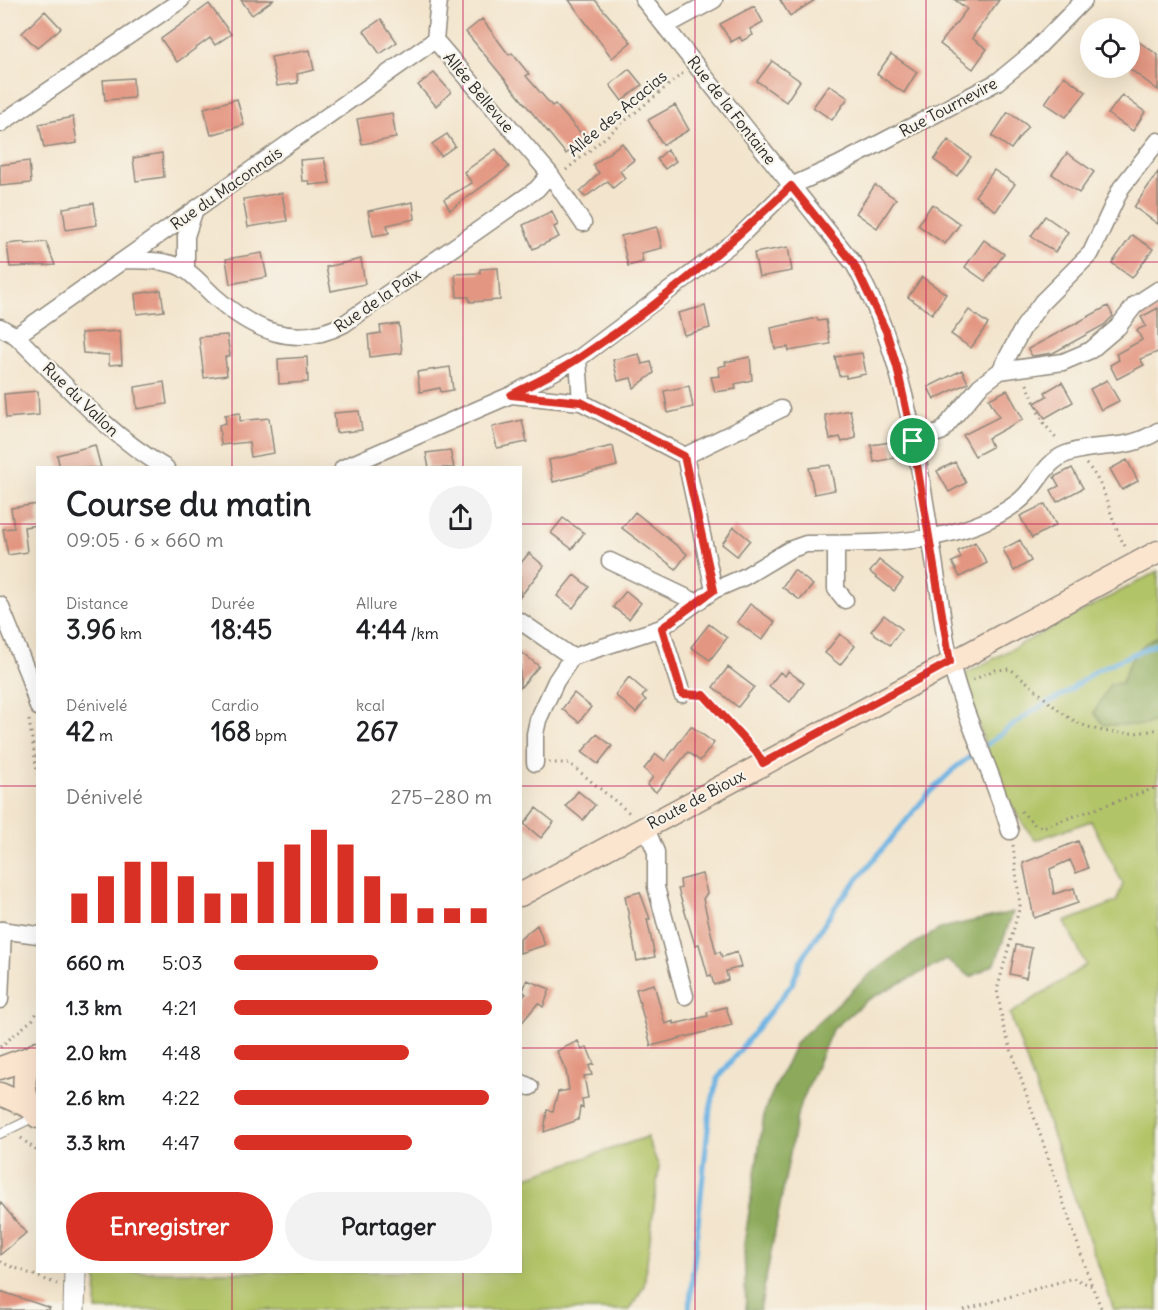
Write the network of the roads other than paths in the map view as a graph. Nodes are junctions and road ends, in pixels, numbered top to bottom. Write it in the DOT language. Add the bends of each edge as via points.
graph roads {
  1 [pos="181,0"];
  2 [pos="439,0"];
  3 [pos="644,0"];
  4 [pos="714,0"];
  5 [pos="1084,0"];
  6 [pos="666,26"];
  7 [pos="435,40"];
  8 [pos="0,124"];
  9 [pos="1158,141"];
  10 [pos="550,174"];
  11 [pos="791,186"];
  12 [pos="195,209"];
  13 [pos="583,223"];
  14 [pos="124,260"];
  15 [pos="186,270"];
  16 [pos="1158,290"];
  17 [pos="0,327"];
  18 [pos="16,336"];
  19 [pos="578,359"];
  20 [pos="1000,371"];
  21 [pos="511,395"];
  22 [pos="581,402"];
  23 [pos="781,409"];
  24 [pos="1158,431"];
  25 [pos="913,441"];
  26 [pos="684,456"];
  27 [pos="162,466"];
  28 [pos="348,466"];
  29 [pos="930,538"];
  30 [pos="836,544"];
  31 [pos="1158,552"];
  32 [pos="610,561"];
  33 [pos="714,590"];
  34 [pos="845,600"];
  35 [pos="696,602"];
  36 [pos="0,605"];
  37 [pos="522,622"];
  38 [pos="662,628"];
  39 [pos="572,657"];
  40 [pos="950,662"];
  41 [pos="682,694"];
  42 [pos="36,700"];
  43 [pos="535,763"];
  44 [pos="645,826"];
  45 [pos="1010,831"];
  46 [pos="522,895"];
  47 [pos="1,930"];
  48 [pos="36,934"];
  49 [pos="685,996"];
  50 [pos="0,1000"];
  51 [pos="36,1054"];
  52 [pos="0,1068"];
  53 [pos="0,1094"];
  54 [pos="35,1114"];
  55 [pos="0,1134"];
  1 -- 8 [label="street"];
  2 -- 7 [label="street, Allée Bellevue"];
  3 -- 6 [label="street, Rue de la Fontaine"];
  4 -- 6 [label="street"];
  5 -- 11 [label="street, Rue Tournevire" via="997,82"];
  6 -- 11 [label="street, Rue de la Fontaine"];
  7 -- 10 [label="street, Allée Bellevue"];
  7 -- 12 [label="street, Rue du Maconnais"];
  9 -- 20 [label="street" via="1121,188 1091,253 1042,302"];
  10 -- 13 [label="street, Allée Bellevue"];
  10 -- 15 [label="street, Rue de la Paix" via="537,189 329,332 307,337 260,329 238,316"];
  11 -- 19 [label="street" via="735,241"];
  11 -- 25 [label="street, Rue de la Fontaine" via="854,264 868,289 897,367"];
  12 -- 14 [label="street, Rue du Maconnais"];
  12 -- 15 [label="street" via="186,236"];
  14 -- 15 [label="street, Rue de la Paix" via="159,262"];
  14 -- 18 [label="street, Rue du Maconnais"];
  16 -- 20 [label="street" via="1135,305 1118,327 1091,350 1063,362"];
  17 -- 18 [label="street, Rue du Vallon"];
  18 -- 27 [label="street, Rue du Vallon" via="106,424 141,454"];
  19 -- 21 [label="street"];
  19 -- 22 [label="street"];
  20 -- 25 [label="street" via="980,386 941,432"];
  21 -- 22 [label="street"];
  21 -- 28 [label="street"];
  22 -- 26 [label="street"];
  23 -- 26 [label="street"];
  24 -- 29 [label="street" via="1125,447 1092,447 1066,454 1051,462 1019,501 996,516"];
  25 -- 29 [label="street, Rue de la Fontaine"];
  26 -- 33 [label="street"];
  29 -- 30 [label="street"];
  29 -- 40 [label="street, Rue de la Fontaine"];
  30 -- 33 [label="street" via="806,544 789,550"];
  30 -- 34 [label="street" via="836,589"];
  31 -- 40 [label="main road, Route de Bioux"];
  32 -- 35 [label="street"];
  33 -- 35 [label="street"];
  35 -- 38 [label="street"];
  36 -- 42 [label="street"];
  37 -- 39 [label="street"];
  38 -- 39 [label="street"];
  38 -- 41 [label="street"];
  39 -- 43 [label="street" via="537,720"];
  40 -- 44 [label="main road, Route de Bioux"];
  40 -- 45 [label="street, Rue de la Fontaine"];
  44 -- 46 [label="main road, Route de Bioux"];
  44 -- 49 [label="street" via="656,852 656,887"];
  47 -- 48 [label="street"];
  47 -- 50 [label="street"];
  51 -- 52 [label="main road"];
  51 -- 54 [label="main road" via="25,1074 24,1087"];
  53 -- 54 [label="main road"];
  54 -- 55 [label="lane"];
}
